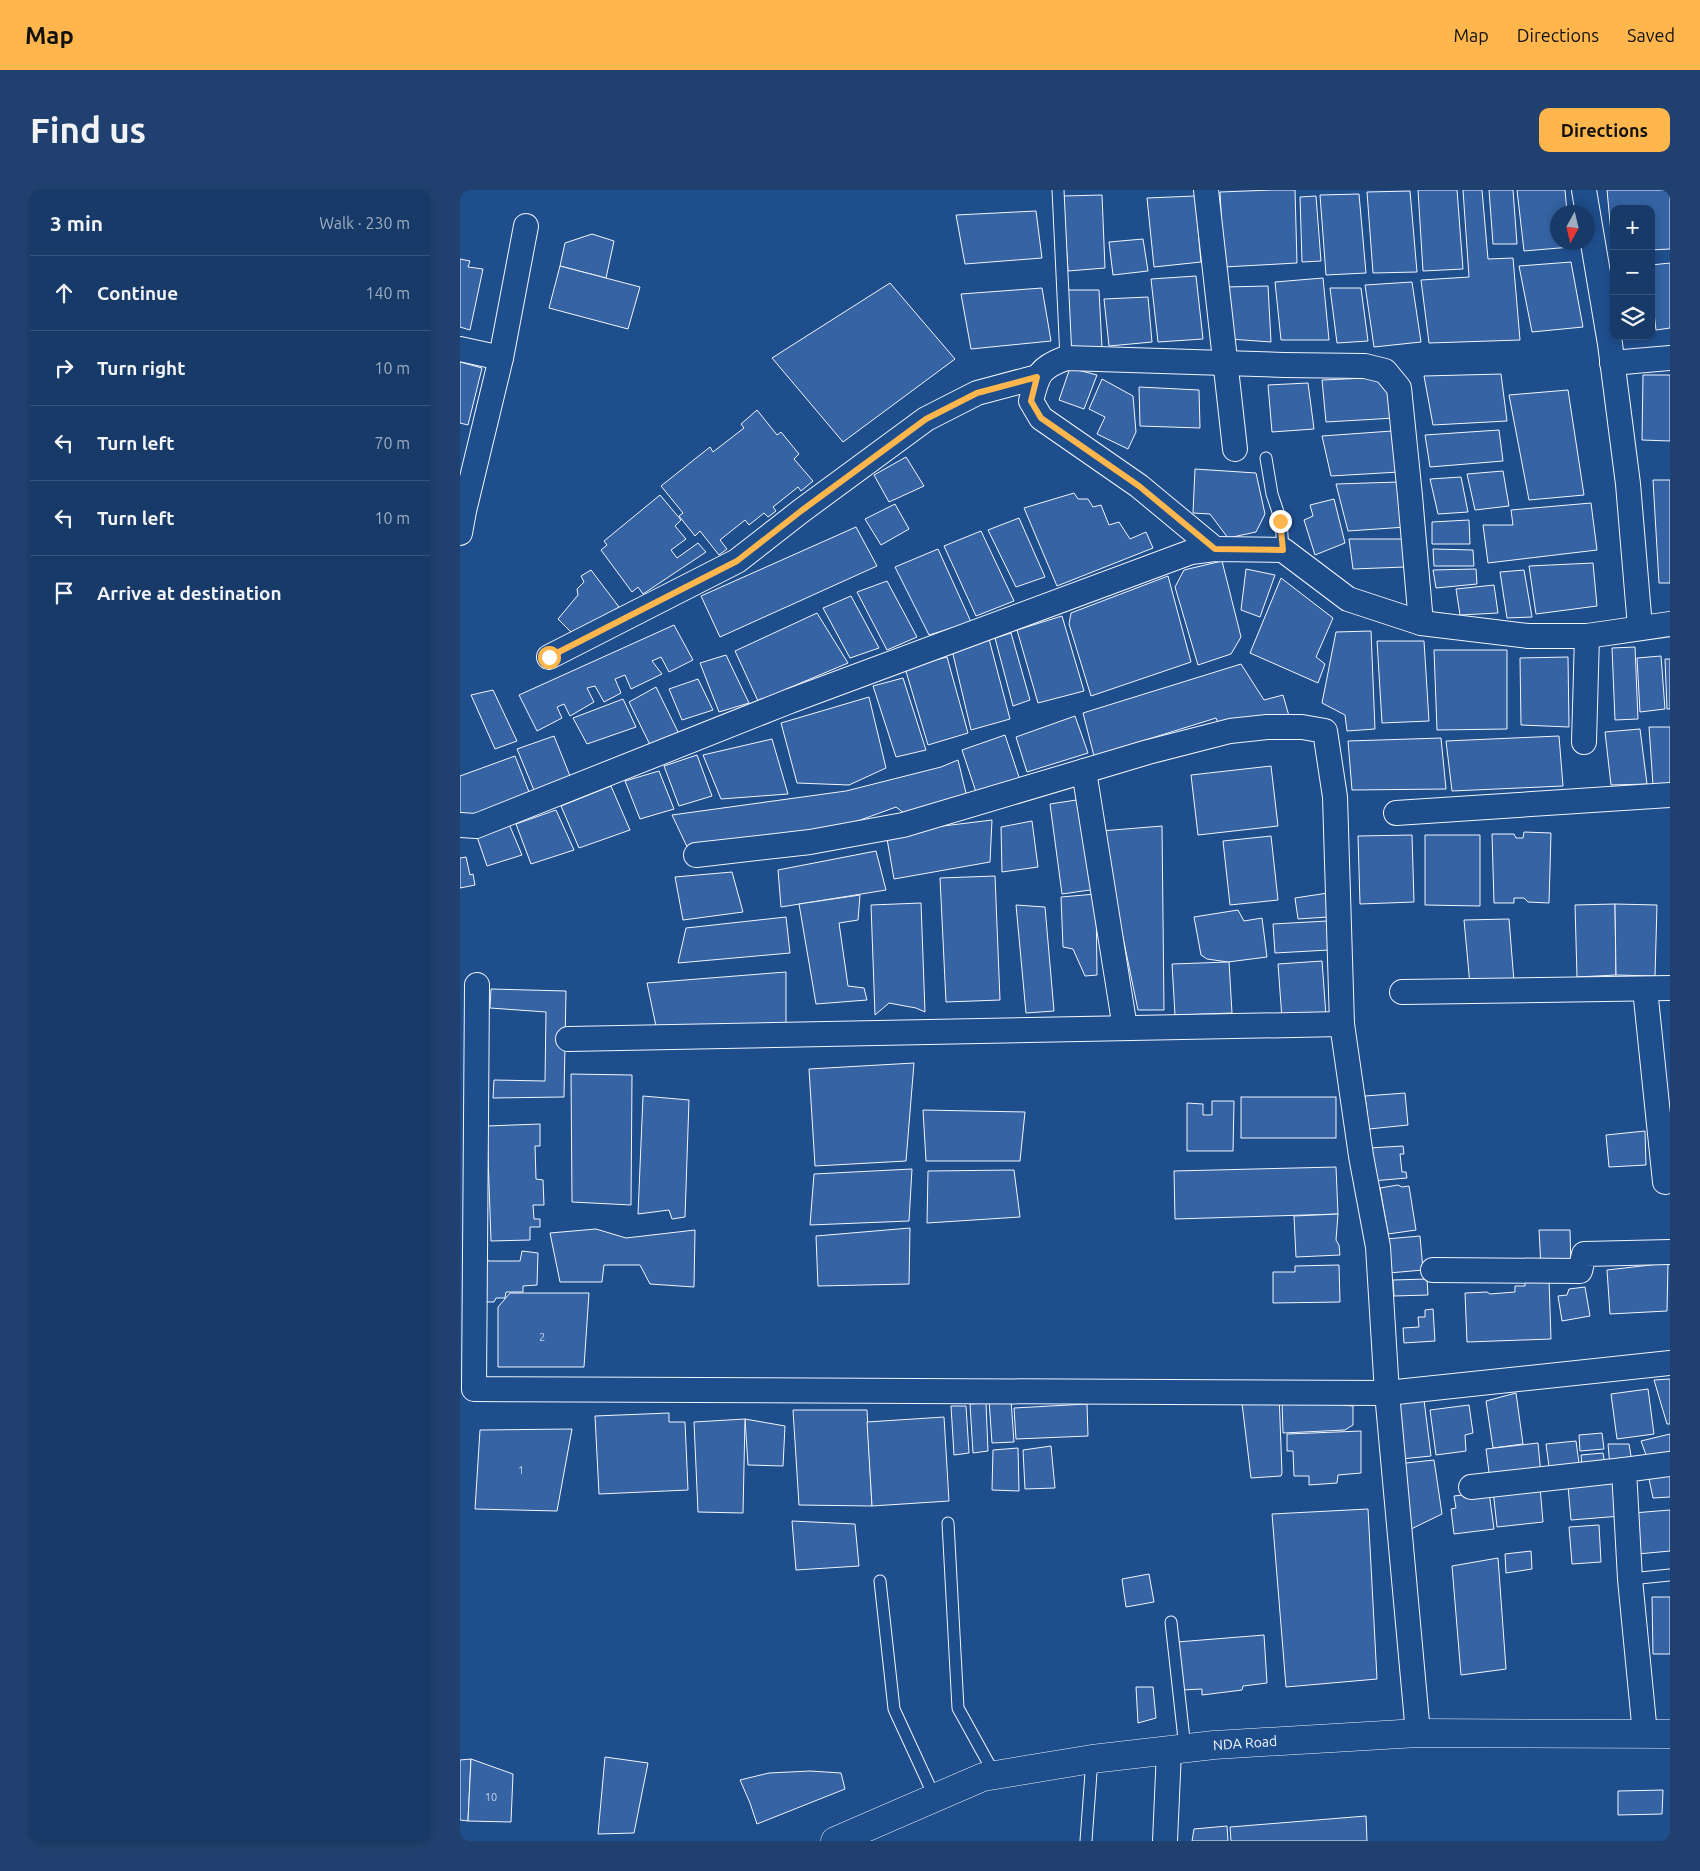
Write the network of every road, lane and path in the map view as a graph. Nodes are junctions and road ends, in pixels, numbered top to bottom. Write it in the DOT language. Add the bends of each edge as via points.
graph roads {
  1 [pos="1058,190"];
  2 [pos="1206,190"];
  3 [pos="1584,190"];
  4 [pos="526,226"];
  5 [pos="460,349"];
  6 [pos="501,358"];
  7 [pos="1066,358"];
  8 [pos="1670,358"];
  9 [pos="1224,363"];
  10 [pos="1612,363"];
  11 [pos="1037,377"];
  12 [pos="1235,449"];
  13 [pos="1266,458"];
  14 [pos="461,518"];
  15 [pos="1215,549"];
  16 [pos="1283,550"];
  17 [pos="1421,623"];
  18 [pos="1670,624"];
  19 [pos="1640,627"];
  20 [pos="1587,636"];
  21 [pos="549,657"];
  22 [pos="1584,742"];
  23 [pos="1084,771"];
  24 [pos="1670,795"];
  25 [pos="1396,813"];
  26 [pos="460,825"];
  27 [pos="696,854"];
  28 [pos="477,984"];
  29 [pos="1670,988"];
  30 [pos="1645,989"];
  31 [pos="1402,992"];
  32 [pos="1342,1024"];
  33 [pos="1126,1028"];
  34 [pos="568,1039"];
  35 [pos="1665,1182"];
  36 [pos="1670,1252"];
  37 [pos="1433,1270"];
  38 [pos="1670,1363"];
  39 [pos="1387,1393"];
  40 [pos="1670,1464"];
  41 [pos="1624,1470"];
  42 [pos="1471,1487"];
  43 [pos="948,1523"];
  44 [pos="1670,1575"];
  45 [pos="1630,1579"];
  46 [pos="880,1580"];
  47 [pos="1171,1622"];
  48 [pos="1418,1733"];
  49 [pos="1657,1734"];
  50 [pos="1177,1750"];
  51 [pos="1092,1759"];
  52 [pos="995,1775"];
  53 [pos="935,1798"];
  54 [pos="862,1835"];
  55 [pos="835,1841"];
  56 [pos="1086,1841"];
  57 [pos="1165,1841"];
  1 -- 7 [label="lane"];
  2 -- 9 [label="street"];
  3 -- 10 [label="street"];
  4 -- 6 [label="street"];
  5 -- 6 [label="street"];
  6 -- 14 [label="street"];
  7 -- 9 [label="street"];
  7 -- 11 [label="street" via="1049,364"];
  8 -- 10 [label="street"];
  9 -- 12 [label="street"];
  9 -- 17 [label="street" via="1365,366 1385,371 1399,388"];
  10 -- 19 [label="street" via="1628,484"];
  11 -- 15 [label="street" via="1031,401 1041,418 1139,486"];
  11 -- 21 [label="street" via="977,393 926,419 737,561"];
  13 -- 16 [label="lane"];
  15 -- 16 [label="street"];
  15 -- 26 [label="street" via="1191,552 790,701 476,826"];
  16 -- 17 [label="street" via="1348,599"];
  17 -- 20 [label="street" via="1528,636"];
  18 -- 19 [label="street"];
  19 -- 20 [label="street"];
  20 -- 22 [label="street"];
  23 -- 27 [label="street" via="903,825 810,842"];
  23 -- 32 [label="street" via="1230,731 1302,727 1325,731 1335,797"];
  23 -- 33 [label="street"];
  24 -- 25 [label="street"];
  28 -- 39 [label="street" via="474,1389"];
  29 -- 30 [label="street"];
  30 -- 31 [label="street"];
  30 -- 35 [label="street"];
  32 -- 33 [label="street"];
  32 -- 39 [label="street" via="1378,1247"];
  33 -- 34 [label="street"];
  36 -- 37 [label="street" via="1584,1254 1580,1271"];
  38 -- 39 [label="street"];
  39 -- 48 [label="street"];
  40 -- 41 [label="street"];
  41 -- 42 [label="street"];
  41 -- 45 [label="street"];
  43 -- 52 [label="lane" via="958,1708"];
  44 -- 45 [label="lane"];
  45 -- 49 [label="street"];
  46 -- 53 [label="lane" via="894,1709"];
  47 -- 50 [label="lane"];
  48 -- 49 [label="main road, NDA Road"];
  48 -- 50 [label="main road, NDA Road"];
  50 -- 51 [label="main road, NDA Road"];
  50 -- 57 [label="street"];
  51 -- 52 [label="main road, NDA Road"];
  51 -- 56 [label="lane"];
  52 -- 53 [label="main road, NDA Road"];
  53 -- 54 [label="main road, NDA Road"];
  54 -- 55 [label="main road, NDA Road"];
}
